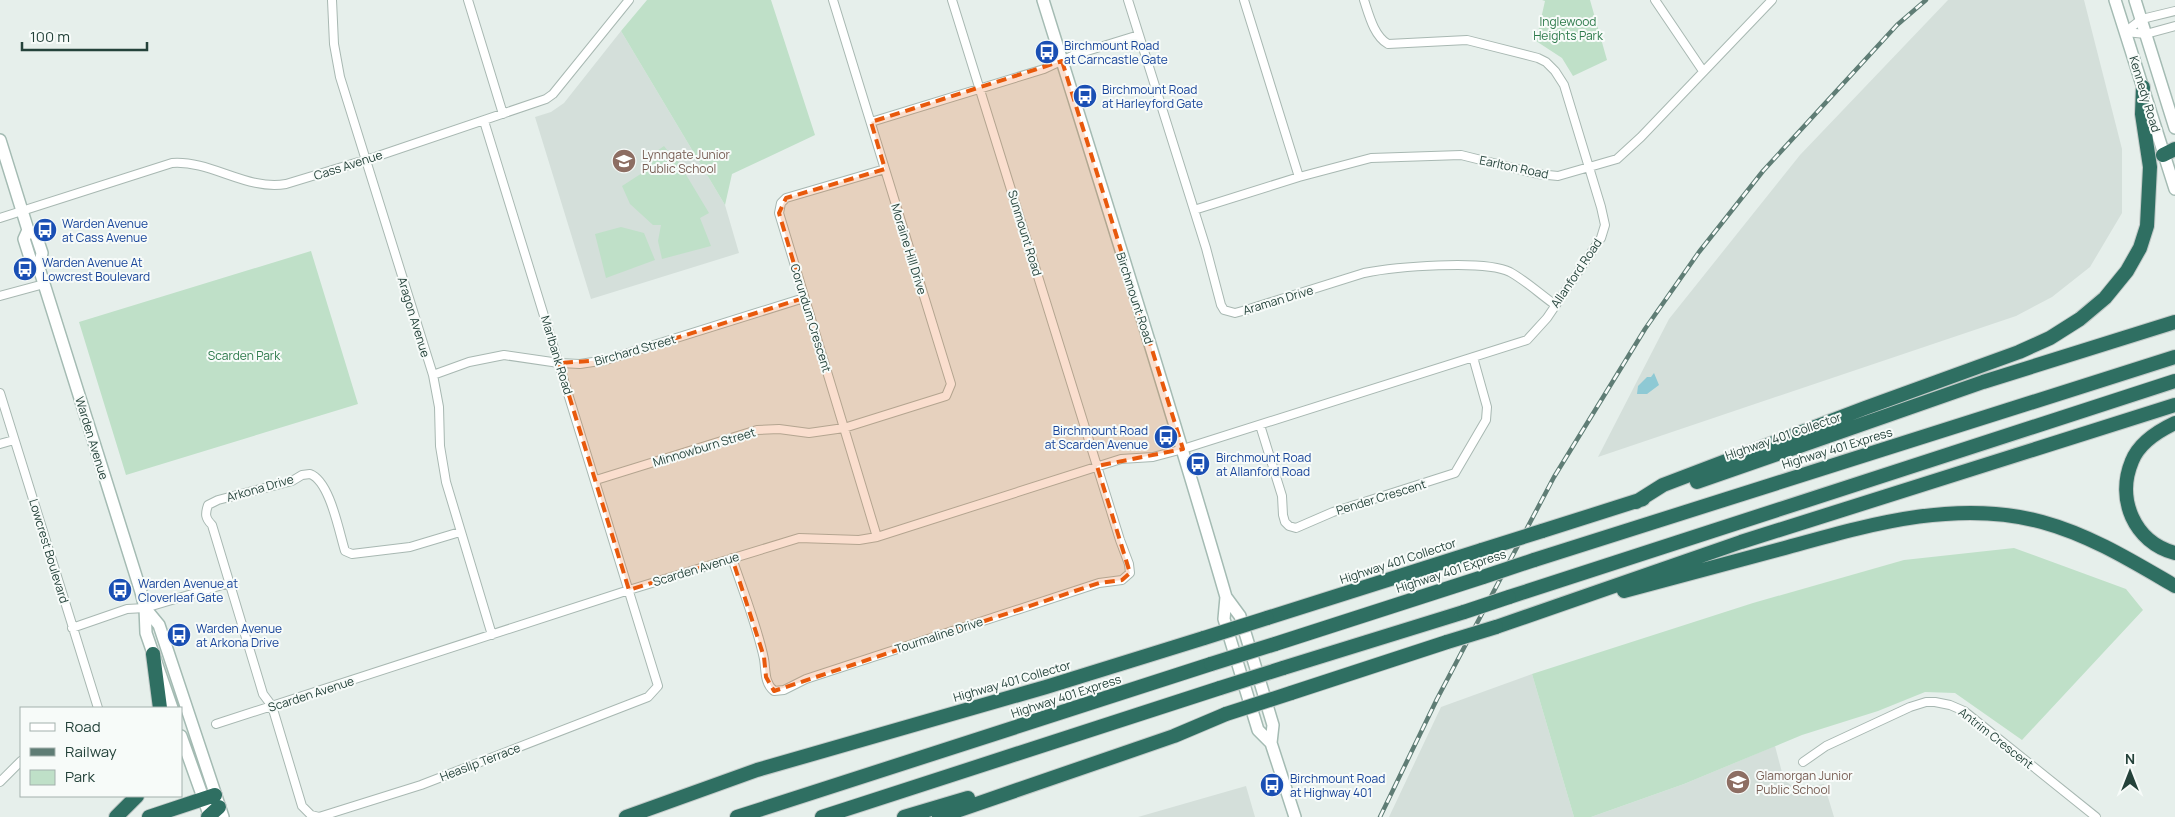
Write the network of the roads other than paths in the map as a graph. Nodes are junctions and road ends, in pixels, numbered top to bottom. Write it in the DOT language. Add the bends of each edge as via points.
graph roads {
  1 [pos="332,0"];
  2 [pos="468,0"];
  3 [pos="629,0"];
  4 [pos="833,0"];
  5 [pos="952,0"];
  6 [pos="1043,0"];
  7 [pos="1128,0"];
  8 [pos="1244,0"];
  9 [pos="1364,0"];
  10 [pos="1655,0"];
  11 [pos="1772,0"];
  12 [pos="2115,0"];
  13 [pos="2135,0"];
  14 [pos="2175,11"];
  15 [pos="2142,20"];
  16 [pos="2175,26"];
  17 [pos="2125,32"];
  18 [pos="2146,34"];
  19 [pos="1138,35"];
  20 [pos="1062,61"];
  21 [pos="1703,71"];
  22 [pos="2143,87"];
  23 [pos="980,88"];
  24 [pos="503,114"];
  25 [pos="484,121"];
  26 [pos="871,122"];
  27 [pos="2175,128"];
  28 [pos="0,140"];
  29 [pos="2169,152"];
  30 [pos="366,160"];
  31 [pos="1589,167"];
  32 [pos="885,169"];
  33 [pos="1298,177"];
  34 [pos="2175,189"];
  35 [pos="22,210"];
  36 [pos="1194,210"];
  37 [pos="0,218"];
  38 [pos="44,284"];
  39 [pos="0,296"];
  40 [pos="804,298"];
  41 [pos="1554,304"];
  42 [pos="2174,319"];
  43 [pos="2175,357"];
  44 [pos="1473,358"];
  45 [pos="559,363"];
  46 [pos="433,375"];
  47 [pos="2175,380"];
  48 [pos="0,393"];
  49 [pos="2175,404"];
  50 [pos="2175,423"];
  51 [pos="1260,425"];
  52 [pos="844,428"];
  53 [pos="14,440"];
  54 [pos="0,444"];
  55 [pos="1183,449"];
  56 [pos="1097,466"];
  57 [pos="596,480"];
  58 [pos="1636,502"];
  59 [pos="460,532"];
  60 [pos="877,537"];
  61 [pos="2175,553"];
  62 [pos="732,558"];
  63 [pos="229,583"];
  64 [pos="2175,586"];
  65 [pos="629,590"];
  66 [pos="145,608"];
  67 [pos="1501,625"];
  68 [pos="72,628"];
  69 [pos="492,635"];
  70 [pos="153,654"];
  71 [pos="272,706"];
  72 [pos="98,707"];
  73 [pos="160,707"];
  74 [pos="172,707"];
  75 [pos="216,724"];
  76 [pos="1174,736"];
  77 [pos="182,738"];
  78 [pos="20,761"];
  79 [pos="1804,762"];
  80 [pos="0,782"];
  81 [pos="136,797"];
  82 [pos="213,810"];
  83 [pos="116,817"];
  84 [pos="149,817"];
  85 [pos="626,817"];
  86 [pos="738,817"];
  87 [pos="822,817"];
  88 [pos="904,817"];
  89 [pos="939,817"];
  90 [pos="967,817"];
  91 [pos="1296,817"];
  92 [pos="2096,817"];
  1 -- 30 [label="street, Aragon Avenue" via="334,44 340,77"];
  2 -- 24 [label="street"];
  3 -- 24 [label="street, Cass Avenue" via="553,94"];
  4 -- 26 [label="street, Moraine Hill Drive"];
  5 -- 23 [label="street, Sunmount Road"];
  6 -- 20 [label="main road, Birchmount Road"];
  7 -- 19 [label="street, Araman Drive"];
  8 -- 33 [label="street"];
  9 -- 31 [label="street, Allanford Road" via="1375,30 1388,44 1467,40 1546,62 1564,85"];
  10 -- 21 [label="street"];
  11 -- 21 [label="street, Earlton Road"];
  12 -- 17 [label="main road, Kennedy Road"];
  13 -- 15 [label="main road, Kennedy Road"];
  14 -- 15 [label="street"];
  15 -- 17 [label="street"];
  15 -- 18 [label="main road, Kennedy Road"];
  16 -- 18 [label="street"];
  17 -- 18 [label="street"];
  17 -- 22 [label="main road, Kennedy Road"];
  18 -- 27 [label="main road, Kennedy Road"];
  19 -- 20 [label="street"];
  19 -- 36 [label="street, Araman Drive"];
  20 -- 23 [label="street" via="1044,70"];
  20 -- 55 [label="main road, Birchmount Road"];
  21 -- 31 [label="street, Earlton Road" via="1623,155 1611,162"];
  22 -- 29 [label="main road, Kennedy Road"];
  22 -- 58 [label="highway" via="2142,114 2150,167 2147,226 2140,248 2127,271 2105,298 2080,319 2019,352 1664,485"];
  23 -- 26 [label="street"];
  23 -- 56 [label="street, Sunmount Road"];
  24 -- 25 [label="street, Cass Avenue"];
  25 -- 30 [label="street, Cass Avenue"];
  25 -- 45 [label="street, Marlbank Road"];
  26 -- 32 [label="street, Moraine Hill Drive"];
  28 -- 35 [label="main road, Warden Avenue"];
  29 -- 34 [label="main road, Kennedy Road"];
  30 -- 35 [label="street, Cass Avenue" via="275,186 196,164 172,163"];
  30 -- 46 [label="street, Aragon Avenue"];
  31 -- 33 [label="street, Earlton Road" via="1550,176 1461,155 1446,155 1371,158"];
  31 -- 41 [label="street, Allanford Road" via="1604,217 1603,233"];
  32 -- 40 [label="street, Corundum Crescent" via="786,198 781,203 779,212"];
  32 -- 52 [label="street, Moraine Hill Drive" via="951,384 946,396"];
  33 -- 36 [label="street, Earlton Road"];
  35 -- 37 [label="street, Cass Avenue"];
  35 -- 38 [label="main road, Warden Avenue" via="28,230 36,235 42,253 39,268"];
  36 -- 41 [label="street, Araman Drive" via="1221,305 1229,313 1388,268 1468,265 1510,272"];
  38 -- 39 [label="street"];
  38 -- 66 [label="main road, Warden Avenue"];
  40 -- 45 [label="street, Birchard Street" via="606,360"];
  40 -- 52 [label="street, Corundum Crescent"];
  41 -- 44 [label="street, Allanford Road" via="1537,331 1527,340"];
  42 -- 58 [label="highway, Highway 401 Collector"];
  43 -- 86 [label="highway, Highway 401 Express, bridge"];
  44 -- 51 [label="street, Allanford Road"];
  44 -- 51 [label="street, Pender Crescent" via="1487,414 1454,474 1332,512 1296,528 1285,522 1282,496"];
  45 -- 46 [label="street, Birchard Street" via="504,355"];
  45 -- 57 [label="street, Marlbank Road"];
  46 -- 59 [label="street, Aragon Avenue" via="446,482"];
  47 -- 87 [label="highway, bridge"];
  48 -- 53 [label="street, Lowcrest Boulevard"];
  49 -- 67 [label="highway" via="1741,542"];
  50 -- 61 [label="highway" via="2149,438 2132,459 2125,483 2129,510 2140,532 2163,550"];
  51 -- 55 [label="street, Allanford Road"];
  52 -- 57 [label="street, Minnowburn Street" via="809,433 757,430"];
  52 -- 60 [label="street, Corundum Crescent"];
  53 -- 54 [label="street"];
  53 -- 68 [label="street, Lowcrest Boulevard"];
  55 -- 56 [label="street, Scarden Avenue"];
  55 -- 91 [label="main road, Birchmount Road" via="1226,597 1224,619 1258,730 1271,743"];
  56 -- 60 [label="street, Scarden Avenue"];
  56 -- 62 [label="street, Tourmaline Drive" via="1130,568 1126,578 1099,583 815,676 784,690 774,691 768,683 764,657"];
  57 -- 65 [label="street, Marlbank Road"];
  58 -- 85 [label="highway, Highway 401 Collector, bridge" via="1046,687 757,770"];
  59 -- 63 [label="street, Arkona Drive" via="410,547 352,554 345,551 338,521 321,482 310,474 302,475 208,505 207,520 212,525"];
  59 -- 69 [label="street, Aragon Avenue"];
  60 -- 62 [label="street, Scarden Avenue" via="859,540 799,538"];
  62 -- 65 [label="street, Scarden Avenue"];
  63 -- 66 [label="street"];
  63 -- 71 [label="street, Arkona Drive" via="262,691"];
  64 -- 67 [label="highway" via="2089,538 2041,522 1987,513 1950,513 1835,534"];
  65 -- 69 [label="street, Scarden Avenue"];
  65 -- 71 [label="street, Heaslip Terrace" via="658,686 648,697 422,785 319,817 311,815 302,806"];
  66 -- 68 [label="street" via="126,610"];
  66 -- 70 [label="main road, Warden Avenue" via="146,633"];
  66 -- 82 [label="main road, Warden Avenue" via="159,625"];
  67 -- 76 [label="highway, bridge" via="1226,714"];
  68 -- 72 [label="street, Lowcrest Boulevard"];
  69 -- 71 [label="street, Scarden Avenue"];
  70 -- 73 [label="highway"];
  70 -- 74 [label="main road, Warden Avenue"];
  71 -- 75 [label="street, Scarden Avenue"];
  76 -- 88 [label="highway"];
  76 -- 89 [label="highway"];
  76 -- 90 [label="highway"];
  77 -- 82 [label="main road"];
  78 -- 80 [label="street"];
  79 -- 92 [label="street, Antrim Crescent" via="1826,746 1903,709 1935,702 1964,711"];
  81 -- 83 [label="highway"];
  82 -- 84 [label="highway"];
}
